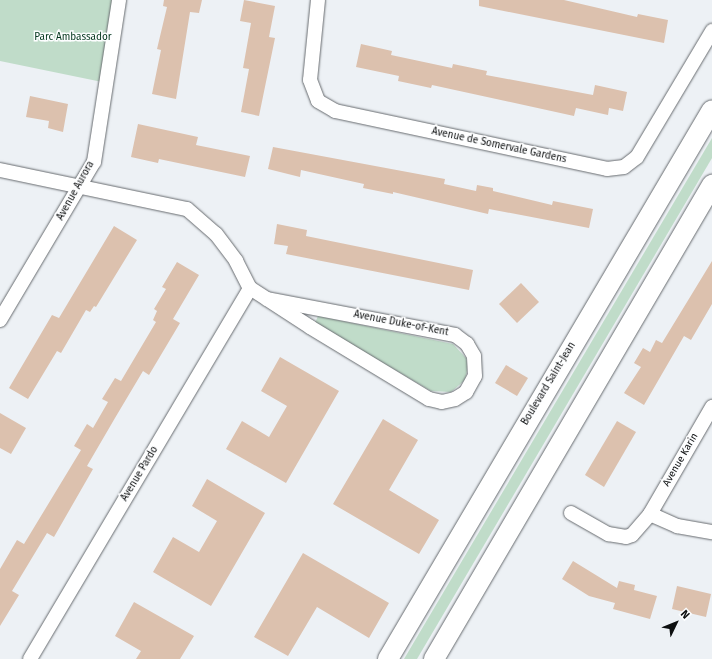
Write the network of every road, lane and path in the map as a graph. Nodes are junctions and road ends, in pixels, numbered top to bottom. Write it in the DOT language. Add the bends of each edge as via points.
graph roads {
  1 [pos="119,0"];
  2 [pos="318,0"];
  3 [pos="712,31"];
  4 [pos="712,110"];
  5 [pos="0,170"];
  6 [pos="712,185"];
  7 [pos="81,186"];
  8 [pos="250,288"];
  9 [pos="267,299"];
  10 [pos="0,320"];
  11 [pos="712,407"];
  12 [pos="571,513"];
  13 [pos="650,514"];
  14 [pos="712,532"];
  15 [pos="30,659"];
  16 [pos="388,659"];
  17 [pos="434,659"];
  1 -- 7 [label="street, Avenue Aurora" via="94,162"];
  2 -- 3 [label="street, Avenue de Somervale Gardens" via="310,80 318,101 335,111 607,169 624,167 637,157"];
  4 -- 16 [label="main road, Boulevard Saint-Jean"];
  5 -- 7 [label="street, Avenue Duke-of-Kent"];
  6 -- 17 [label="main road"];
  7 -- 8 [label="street, Avenue Duke-of-Kent" via="187,208 216,234 236,261"];
  7 -- 10 [label="street, Avenue Aurora"];
  8 -- 9 [label="street, Avenue Duke-of-Kent"];
  8 -- 15 [label="street, Avenue Pardo"];
  9 -- 9 [label="street, Avenue Duke-of-Kent" via="429,399 442,402 455,398 466,392 475,376 474,356 467,344 455,335"];
  11 -- 13 [label="street, Avenue Karin"];
  12 -- 13 [label="street" via="608,534 626,538 638,531"];
  13 -- 14 [label="street" via="677,526"];
}
